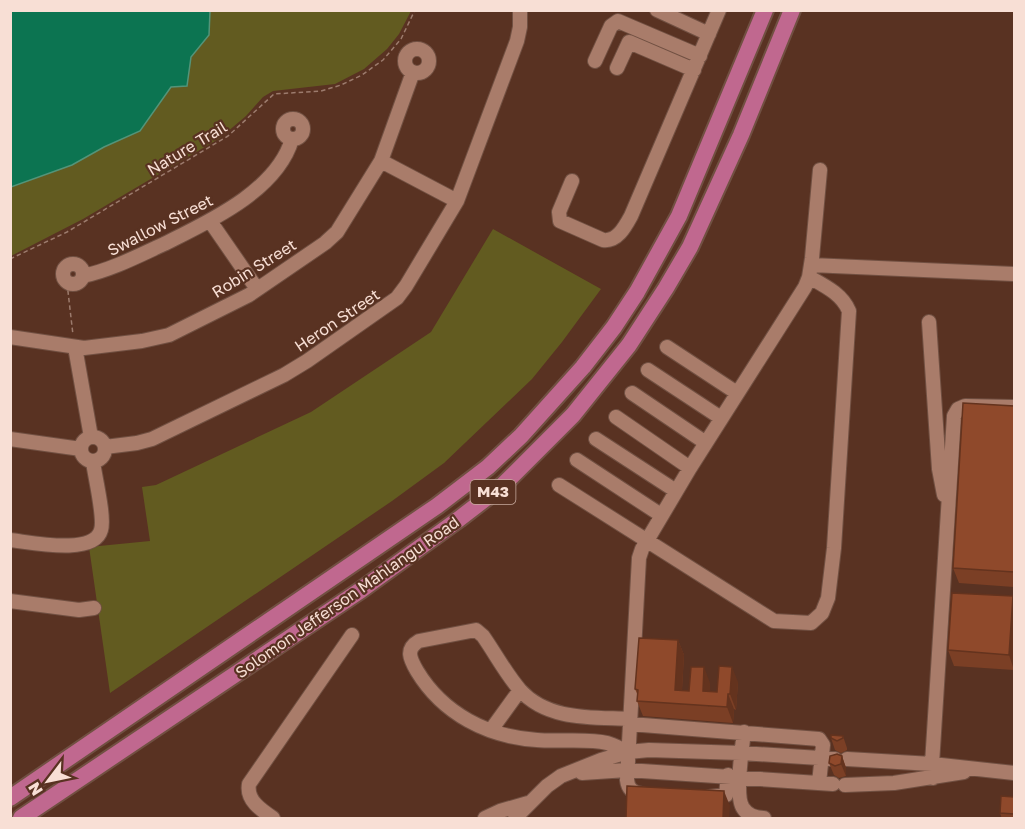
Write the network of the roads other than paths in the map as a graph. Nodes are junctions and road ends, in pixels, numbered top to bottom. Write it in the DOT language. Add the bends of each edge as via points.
graph roads {
  1 [pos="520,10"];
  2 [pos="651,10"];
  3 [pos="657,10"];
  4 [pos="719,10"];
  5 [pos="765,10"];
  6 [pos="792,10"];
  7 [pos="678,20"];
  8 [pos="639,29"];
  9 [pos="709,33"];
  10 [pos="629,42"];
  11 [pos="669,42"];
  12 [pos="700,56"];
  13 [pos="595,60"];
  14 [pos="617,68"];
  15 [pos="694,70"];
  16 [pos="413,72"];
  17 [pos="292,140"];
  18 [pos="381,161"];
  19 [pos="820,170"];
  20 [pos="572,181"];
  21 [pos="457,201"];
  22 [pos="210,221"];
  23 [pos="810,271"];
  24 [pos="1014,274"];
  25 [pos="68,283"];
  26 [pos="257,290"];
  27 [pos="928,322"];
  28 [pos="10,338"];
  29 [pos="75,347"];
  30 [pos="667,347"];
  31 [pos="648,370"];
  32 [pos="632,393"];
  33 [pos="737,393"];
  34 [pos="1014,407"];
  35 [pos="616,417"];
  36 [pos="721,418"];
  37 [pos="91,437"];
  38 [pos="10,438"];
  39 [pos="596,439"];
  40 [pos="706,443"];
  41 [pos="105,447"];
  42 [pos="81,449"];
  43 [pos="577,460"];
  44 [pos="93,462"];
  45 [pos="690,468"];
  46 [pos="559,484"];
  47 [pos="676,491"];
  48 [pos="661,515"];
  49 [pos="948,518"];
  50 [pos="10,540"];
  51 [pos="646,540"];
  52 [pos="10,601"];
  53 [pos="94,608"];
  54 [pos="352,634"];
  55 [pos="520,690"];
  56 [pos="630,721"];
  57 [pos="491,730"];
  58 [pos="744,732"];
  59 [pos="628,752"];
  60 [pos="741,753"];
  61 [pos="834,759"];
  62 [pos="932,764"];
  63 [pos="627,770"];
  64 [pos="978,770"];
  65 [pos="1014,773"];
  66 [pos="734,776"];
  67 [pos="933,778"];
  68 [pos="833,784"];
  69 [pos="659,794"];
  70 [pos="691,796"];
  71 [pos="10,798"];
  72 [pos="531,809"];
  73 [pos="21,819"];
  74 [pos="273,819"];
  75 [pos="485,819"];
  76 [pos="515,819"];
  77 [pos="522,819"];
  78 [pos="764,819"];
  1 -- 21 [label="street, Heron Street" via="517,41"];
  2 -- 8 [label="street"];
  3 -- 7 [label="street"];
  4 -- 9 [label="street"];
  5 -- 71 [label="main road, Solomon Jefferson Mahlangu Road / M43" via="664,244 600,346 537,420 488,467 437,506"];
  6 -- 73 [label="main road, Solomon Jefferson Mahlangu Road / M43" via="690,247 629,345 573,415 503,485 459,519 361,590"];
  7 -- 9 [label="street"];
  7 -- 11 [label="street"];
  8 -- 10 [label="street"];
  8 -- 11 [label="street"];
  8 -- 13 [label="street" via="614,22"];
  9 -- 12 [label="street"];
  10 -- 14 [label="street"];
  10 -- 15 [label="street"];
  11 -- 12 [label="street"];
  12 -- 15 [label="street"];
  15 -- 20 [label="street" via="631,216 614,239 603,240 560,221 559,212"];
  16 -- 18 [label="street, Robin Street"];
  17 -- 22 [label="street, Swallow Street" via="265,181"];
  18 -- 21 [label="street"];
  18 -- 26 [label="street, Robin Street" via="331,238"];
  19 -- 23 [label="street"];
  21 -- 41 [label="street, Heron Street" via="392,303 284,375 152,439"];
  22 -- 25 [label="street, Swallow Street" via="108,269 83,276 79,266 70,265 63,275"];
  22 -- 26 [label="street"];
  23 -- 24 [label="street"];
  23 -- 33 [label="street" via="794,304"];
  23 -- 51 [label="street" via="846,303 849,311 834,548 828,598 822,613 811,623 774,621"];
  26 -- 29 [label="street, Robin Street" via="161,337"];
  27 -- 49 [label="street" via="939,469"];
  28 -- 29 [label="street, Robin Street"];
  29 -- 37 [label="street"];
  30 -- 33 [label="street"];
  31 -- 36 [label="street"];
  32 -- 40 [label="street"];
  33 -- 36 [label="street"];
  34 -- 49 [label="street" via="968,406 956,411"];
  35 -- 45 [label="street"];
  36 -- 40 [label="street"];
  37 -- 41 [label="street" via="102,440"];
  37 -- 42 [label="street"];
  38 -- 42 [label="street"];
  39 -- 47 [label="street"];
  40 -- 45 [label="street"];
  41 -- 44 [label="street" via="101,459"];
  42 -- 44 [label="street" via="86,459"];
  43 -- 48 [label="street"];
  44 -- 50 [label="street" via="102,521 97,538 65,546"];
  45 -- 47 [label="street"];
  46 -- 51 [label="street"];
  47 -- 48 [label="street"];
  48 -- 51 [label="street"];
  49 -- 62 [label="street" via="948,598"];
  51 -- 56 [label="street" via="639,558"];
  52 -- 53 [label="street" via="79,610"];
  54 -- 74 [label="street" via="249,784 251,798"];
  55 -- 56 [label="street" via="544,707 569,716"];
  55 -- 57 [label="street"];
  55 -- 57 [label="street" via="476,630 412,645 410,659 438,700 454,713"];
  56 -- 58 [label="street"];
  56 -- 59 [label="street"];
  57 -- 59 [label="street" via="535,740 606,743"];
  58 -- 60 [label="street"];
  58 -- 61 [label="street" via="819,739"];
  59 -- 60 [label="street"];
  59 -- 63 [label="street"];
  59 -- 72 [label="street" via="561,776"];
  60 -- 61 [label="street"];
  60 -- 66 [label="street"];
  61 -- 62 [label="street"];
  61 -- 68 [label="street"];
  62 -- 64 [label="street"];
  62 -- 67 [label="street"];
  63 -- 66 [label="street"];
  63 -- 69 [label="street" via="627,784 633,792"];
  63 -- 72 [label="street" via="567,778"];
  64 -- 65 [label="street"];
  64 -- 67 [label="street"];
  66 -- 68 [label="street"];
  66 -- 70 [label="street" via="724,797"];
  66 -- 78 [label="street" via="743,808"];
  67 -- 68 [label="street"];
  72 -- 75 [label="street" via="500,811"];
  72 -- 76 [label="street"];
  72 -- 77 [label="street"];
}
